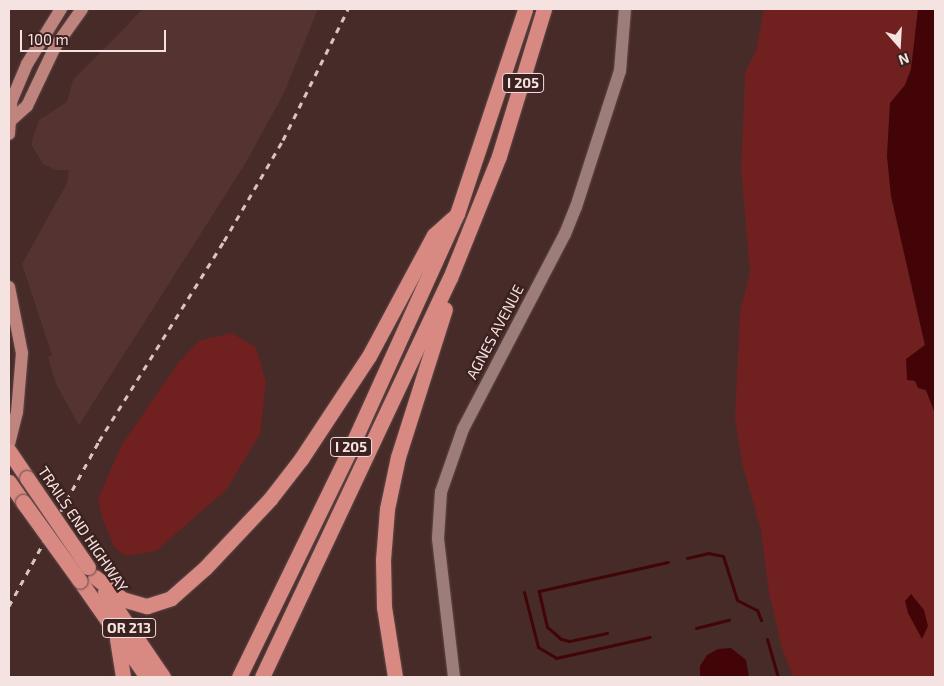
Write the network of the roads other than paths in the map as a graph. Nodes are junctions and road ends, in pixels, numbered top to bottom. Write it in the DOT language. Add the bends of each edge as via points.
graph roads {
  1 [pos="61,9"];
  2 [pos="82,9"];
  3 [pos="525,9"];
  4 [pos="544,9"];
  5 [pos="625,9"];
  6 [pos="9,124"];
  7 [pos="457,214"];
  8 [pos="467,236"];
  9 [pos="9,287"];
  10 [pos="9,443"];
  11 [pos="9,451"];
  12 [pos="16,492"];
  13 [pos="92,572"];
  14 [pos="115,630"];
  15 [pos="123,677"];
  16 [pos="147,677"];
  17 [pos="163,677"];
  18 [pos="239,677"];
  19 [pos="262,677"];
  20 [pos="395,677"];
  21 [pos="454,677"];
  1 -- 6 [label="main road" via="27,64 11,102"];
  2 -- 6 [label="main road" via="51,54 27,106"];
  3 -- 7 [label="highway, I 205"];
  4 -- 8 [label="highway, I 205" via="499,156"];
  5 -- 21 [label="street, AGNES AVENUE" via="620,71 566,234 463,429 442,492 438,538"];
  7 -- 13 [label="highway" via="434,235 369,356 301,460 206,568 171,598 147,606 122,599"];
  7 -- 18 [label="highway, I 205" via="352,445"];
  8 -- 19 [label="highway, I 205" via="423,338"];
  8 -- 20 [label="highway" via="398,458 387,509 384,607"];
  9 -- 10 [label="main road" via="22,353 17,412"];
  11 -- 13 [label="highway, TRAILS END HIGHWAY / OR 213, bridge"];
  12 -- 14 [label="highway, TRAILS END HIGHWAY / OR 213, bridge"];
  13 -- 17 [label="highway, TRAILS END HIGHWAY / OR 213"];
  14 -- 15 [label="highway, OR 213"];
  14 -- 16 [label="highway, TRAILS END HIGHWAY"];
}
